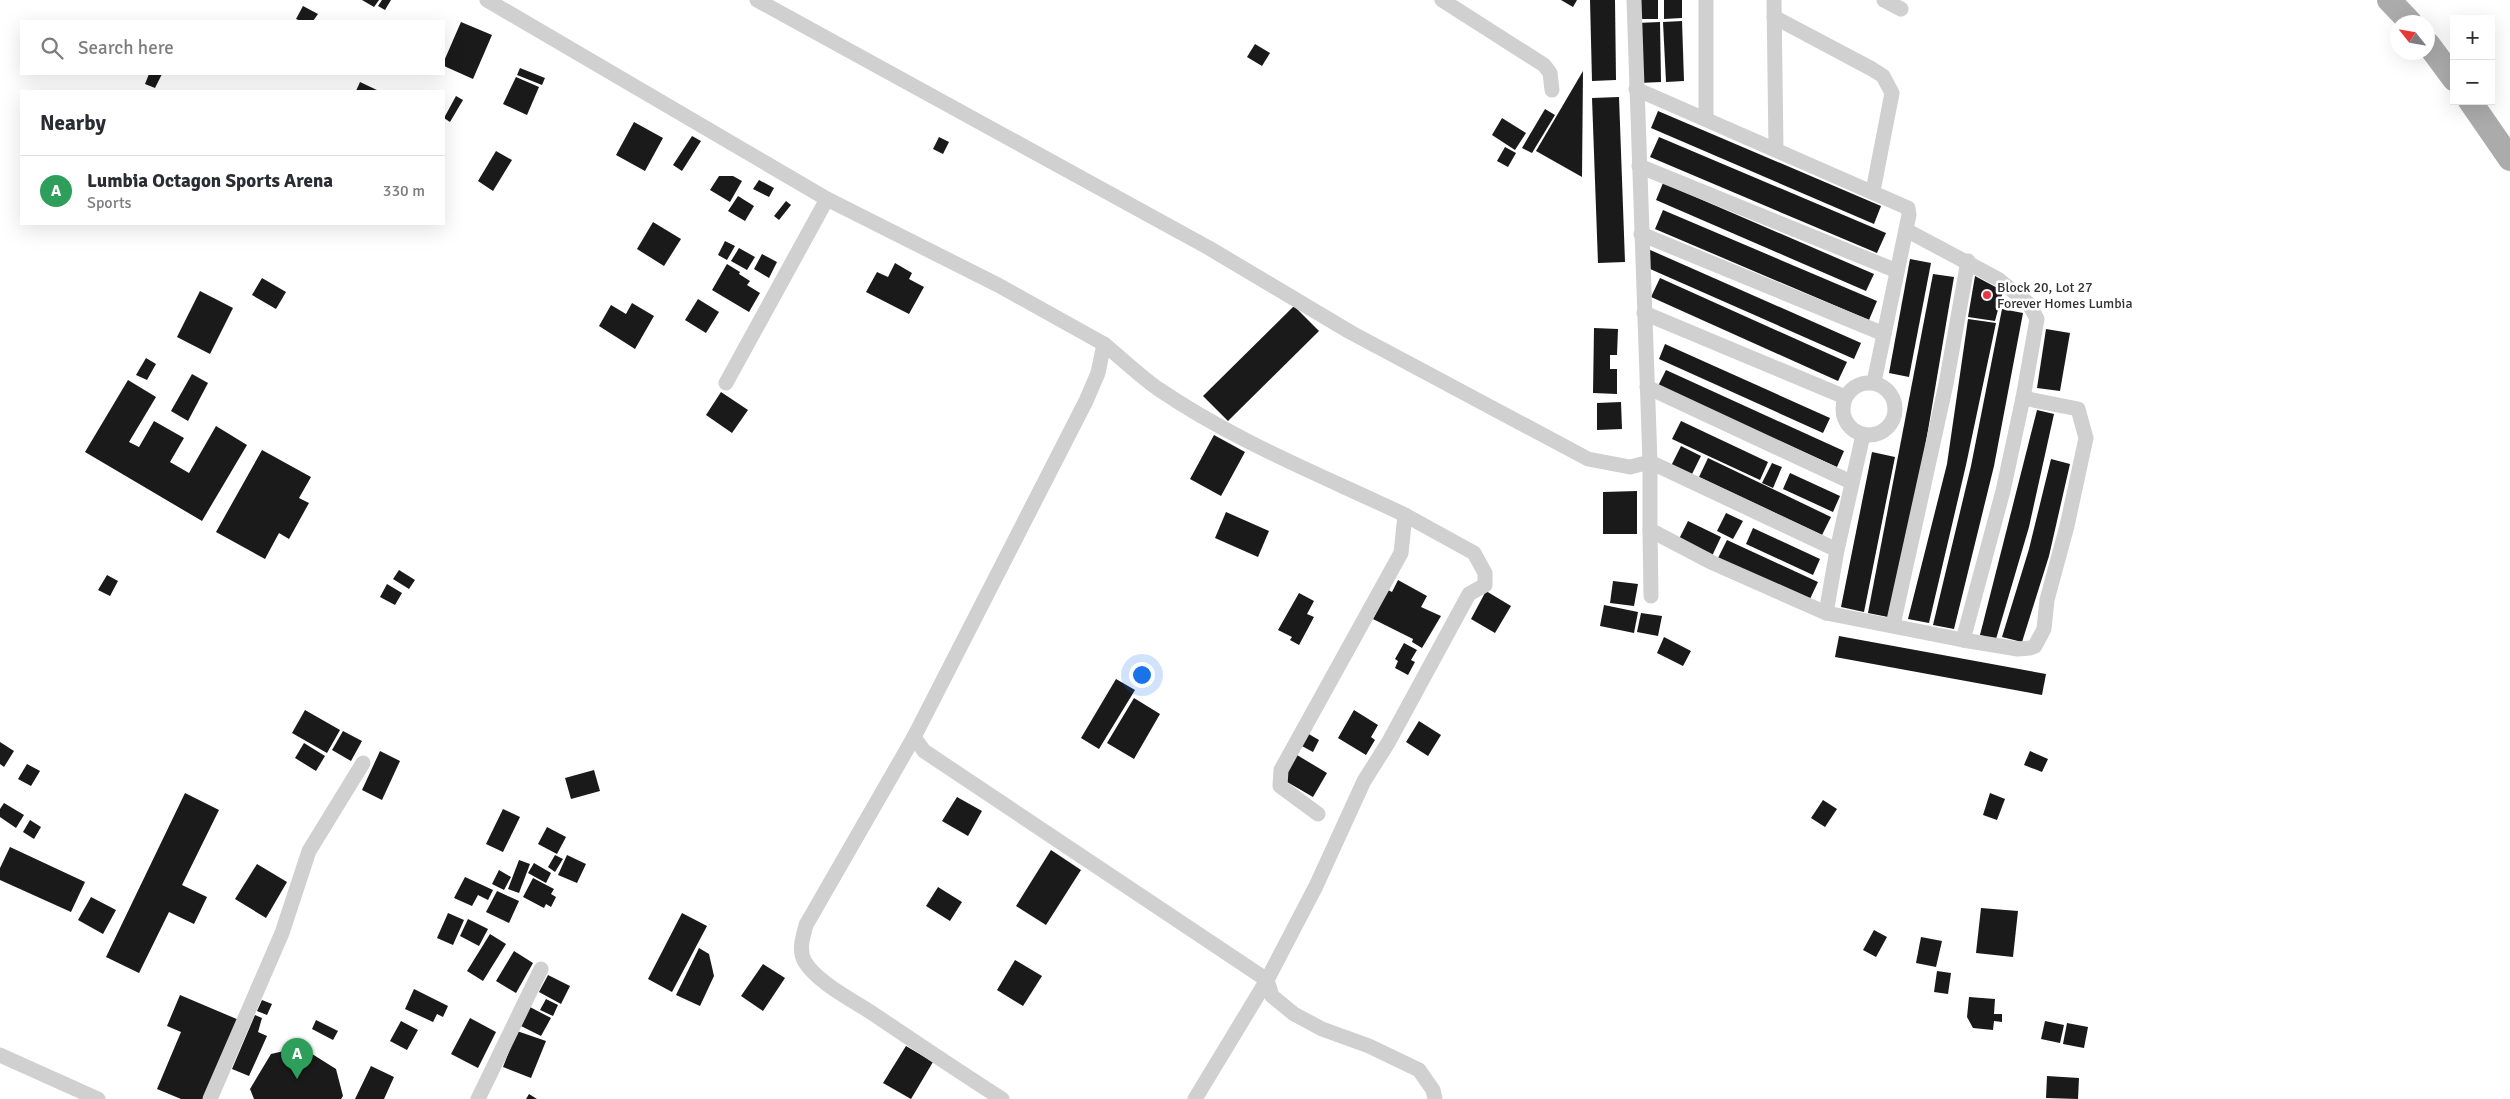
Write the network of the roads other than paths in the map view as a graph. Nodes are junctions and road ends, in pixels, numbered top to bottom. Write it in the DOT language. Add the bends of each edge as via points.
graph roads {
  1 [pos="487,0"];
  2 [pos="757,0"];
  3 [pos="1442,0"];
  4 [pos="1634,0"];
  5 [pos="1706,0"];
  6 [pos="1774,0"];
  7 [pos="1884,0"];
  8 [pos="2389,0"];
  9 [pos="1901,9"];
  10 [pos="2403,15"];
  11 [pos="1774,17"];
  12 [pos="2435,53"];
  13 [pos="2450,74"];
  14 [pos="1636,89"];
  15 [pos="1552,90"];
  16 [pos="2473,105"];
  17 [pos="1706,119"];
  18 [pos="1776,149"];
  19 [pos="2510,159"];
  20 [pos="1639,166"];
  21 [pos="1873,191"];
  22 [pos="827,199"];
  23 [pos="1906,230"];
  24 [pos="1641,234"];
  25 [pos="1968,261"];
  26 [pos="1898,271"];
  27 [pos="1644,313"];
  28 [pos="1884,334"];
  29 [pos="1104,344"];
  30 [pos="726,382"];
  31 [pos="1874,382"];
  32 [pos="1647,386"];
  33 [pos="1845,397"];
  34 [pos="2023,398"];
  35 [pos="1863,435"];
  36 [pos="1650,462"];
  37 [pos="1852,482"];
  38 [pos="1405,515"];
  39 [pos="1650,530"];
  40 [pos="1837,550"];
  41 [pos="1651,596"];
  42 [pos="1826,613"];
  43 [pos="1894,625"];
  44 [pos="1963,640"];
  45 [pos="914,737"];
  46 [pos="363,763"];
  47 [pos="1318,814"];
  48 [pos="541,969"];
  49 [pos="1267,980"];
  50 [pos="0,1055"];
  51 [pos="98,1099"];
  52 [pos="210,1099"];
  53 [pos="478,1099"];
  54 [pos="1002,1099"];
  55 [pos="1195,1099"];
  56 [pos="1435,1099"];
  1 -- 22 [label="street"];
  2 -- 36 [label="street" via="1209,248 1350,332 1588,459 1630,466"];
  3 -- 15 [label="street" via="1544,64 1550,73"];
  4 -- 14 [label="street"];
  5 -- 17 [label="street"];
  6 -- 11 [label="street"];
  7 -- 9 [label="street"];
  8 -- 10 [label="main road"];
  11 -- 18 [label="street"];
  11 -- 21 [label="street" via="1872,69 1889,84 1892,92"];
  12 -- 13 [label="main road"];
  14 -- 17 [label="street"];
  14 -- 20 [label="street"];
  16 -- 19 [label="main road"];
  17 -- 18 [label="street"];
  18 -- 21 [label="street"];
  20 -- 24 [label="street"];
  20 -- 26 [label="street"];
  21 -- 23 [label="street" via="1908,208"];
  22 -- 29 [label="street" via="998,285"];
  22 -- 30 [label="street"];
  23 -- 25 [label="street"];
  23 -- 26 [label="street"];
  24 -- 27 [label="street"];
  24 -- 28 [label="street"];
  25 -- 34 [label="street" via="2018,294 2029,304 2037,319"];
  25 -- 43 [label="street" via="1946,384"];
  26 -- 28 [label="street"];
  27 -- 32 [label="street"];
  27 -- 33 [label="street"];
  28 -- 31 [label="street"];
  29 -- 38 [label="street" via="1157,388 1263,450"];
  29 -- 45 [label="street" via="1098,373 1086,401"];
  31 -- 33 [label="street" via="1857,385"];
  31 -- 35 [label="street" via="1893,396 1894,420 1886,430 1875,435"];
  32 -- 36 [label="street"];
  32 -- 37 [label="street"];
  33 -- 35 [label="street" via="1842,409 1845,421 1852,430"];
  34 -- 44 [label="street" via="2003,491"];
  34 -- 44 [label="street" via="2078,409 2086,438 2047,600 2044,629 2035,646 2030,648"];
  35 -- 37 [label="street"];
  36 -- 39 [label="street"];
  36 -- 40 [label="street"];
  37 -- 40 [label="street"];
  38 -- 47 [label="street" via="1401,553 1281,770 1280,786"];
  38 -- 49 [label="street" via="1474,554 1485,573 1485,585 1469,594 1364,781 1316,886"];
  39 -- 41 [label="street"];
  39 -- 42 [label="street" via="1713,563"];
  40 -- 42 [label="street"];
  42 -- 43 [label="street"];
  43 -- 44 [label="street"];
  45 -- 49 [label="street" via="924,751"];
  45 -- 54 [label="street" via="806,925 801,952 812,970 838,991"];
  46 -- 52 [label="street" via="309,851 282,933"];
  48 -- 53 [label="street"];
  49 -- 55 [label="street"];
  49 -- 56 [label="street" via="1272,996 1294,1014 1419,1070 1433,1090"];
  50 -- 51 [label="street"];
}
